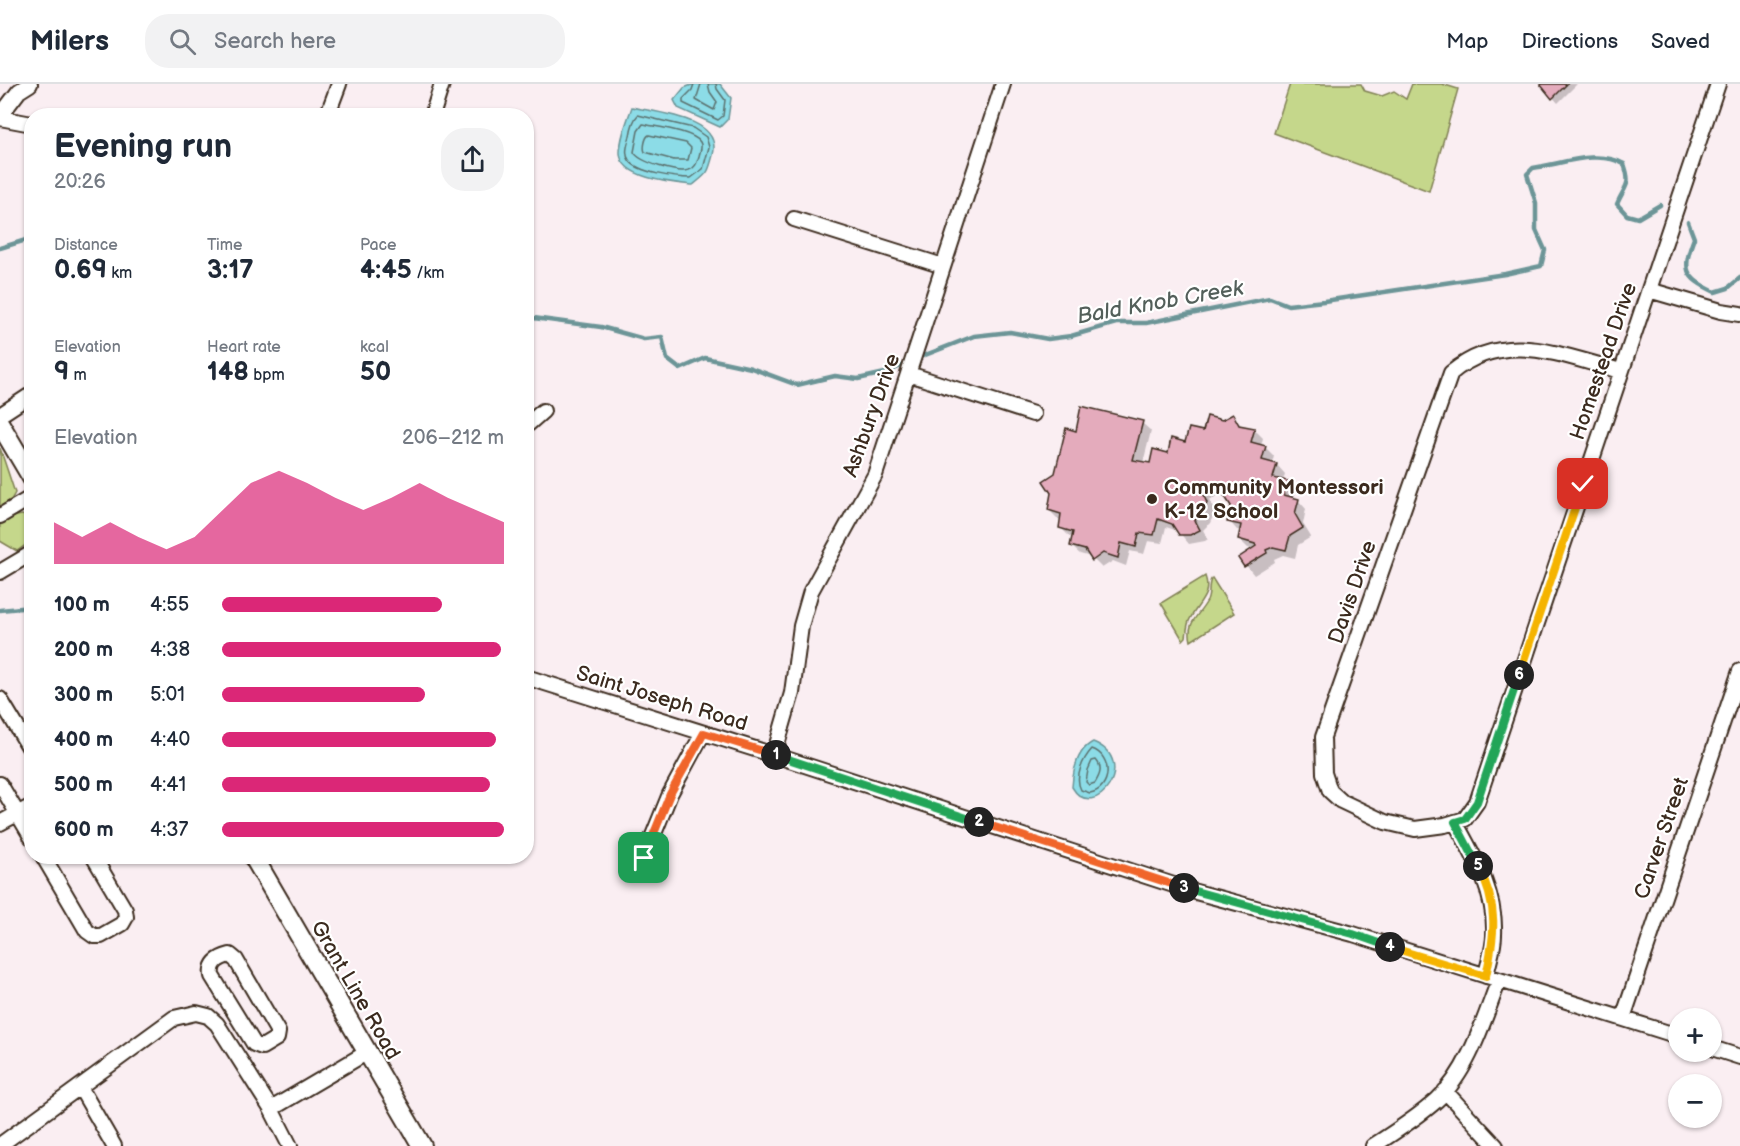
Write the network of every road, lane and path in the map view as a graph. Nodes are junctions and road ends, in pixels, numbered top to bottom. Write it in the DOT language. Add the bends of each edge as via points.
graph roads {
  1 [pos="30,84"];
  2 [pos="339,84"];
  3 [pos="442,84"];
  4 [pos="1003,84"];
  5 [pos="1718,84"];
  6 [pos="330,108"];
  7 [pos="434,108"];
  8 [pos="0,117"];
  9 [pos="24,122"];
  10 [pos="794,219"];
  11 [pos="943,266"];
  12 [pos="1649,290"];
  13 [pos="1740,314"];
  14 [pos="1622,371"];
  15 [pos="909,373"];
  16 [pos="24,399"];
  17 [pos="543,411"];
  18 [pos="1033,414"];
  19 [pos="0,415"];
  20 [pos="534,419"];
  21 [pos="0,424"];
  22 [pos="24,464"];
  23 [pos="24,502"];
  24 [pos="0,516"];
  25 [pos="24,558"];
  26 [pos="0,572"];
  27 [pos="1740,671"];
  28 [pos="534,680"];
  29 [pos="0,699"];
  30 [pos="704,733"];
  31 [pos="24,739"];
  32 [pos="774,755"];
  33 [pos="0,784"];
  34 [pos="24,810"];
  35 [pos="17,814"];
  36 [pos="1460,820"];
  37 [pos="0,823"];
  38 [pos="24,825"];
  39 [pos="644,858"];
  40 [pos="48,864"];
  41 [pos="98,864"];
  42 [pos="258,864"];
  43 [pos="1492,978"];
  44 [pos="234,1013"];
  45 [pos="1623,1018"];
  46 [pos="217,1024"];
  47 [pos="1668,1033"];
  48 [pos="1722,1051"];
  49 [pos="366,1053"];
  50 [pos="1740,1057"];
  51 [pos="80,1088"];
  52 [pos="1445,1091"];
  53 [pos="271,1109"];
  54 [pos="0,1144"];
  55 [pos="114,1146"];
  56 [pos="290,1146"];
  57 [pos="422,1146"];
  58 [pos="1373,1146"];
  59 [pos="1496,1146"];
  1 -- 8 [label="street" via="19,91"];
  2 -- 6 [label="street"];
  3 -- 7 [label="street"];
  4 -- 11 [label="street, Ashbury Drive"];
  5 -- 12 [label="street, Homestead Drive"];
  8 -- 9 [label="street"];
  10 -- 11 [label="street"];
  11 -- 15 [label="street, Ashbury Drive"];
  12 -- 13 [label="street"];
  12 -- 14 [label="street, Homestead Drive"];
  14 -- 36 [label="street, Homestead Drive" via="1477,802"];
  14 -- 36 [label="street, Davis Drive" via="1534,349 1509,348 1493,350 1451,373 1323,737 1324,772 1330,791 1341,801 1385,822 1415,829"];
  15 -- 18 [label="street"];
  15 -- 32 [label="street, Ashbury Drive" via="875,475 811,591"];
  16 -- 19 [label="street"];
  17 -- 20 [label="street"];
  21 -- 22 [label="main road"];
  23 -- 24 [label="street"];
  25 -- 26 [label="street"];
  27 -- 45 [label="street, Carver Street"];
  28 -- 30 [label="street, Saint Joseph Road"];
  29 -- 31 [label="street"];
  30 -- 32 [label="street, Saint Joseph Road"];
  30 -- 39 [label="street" via="670,794"];
  32 -- 43 [label="street, Saint Joseph Road" via="1192,891 1353,934"];
  33 -- 35 [label="street"];
  34 -- 35 [label="street"];
  35 -- 37 [label="street"];
  35 -- 38 [label="street"];
  36 -- 43 [label="street" via="1493,907"];
  40 -- 41 [label="street" via="87,931 101,936 122,924 126,917"];
  42 -- 49 [label="main road, Grant Line Road"];
  43 -- 45 [label="street, Saint Joseph Road"];
  43 -- 52 [label="street" via="1471,1050"];
  44 -- 44 [label="street" via="211,971 219,957 230,955 278,1032 277,1038 262,1047 254,1044"];
  44 -- 46 [label="street"];
  45 -- 47 [label="street, Saint Joseph Road"];
  46 -- 51 [label="street" via="196,1013 174,1018"];
  46 -- 53 [label="street"];
  48 -- 50 [label="street"];
  49 -- 53 [label="street"];
  49 -- 57 [label="main road, Grant Line Road"];
  51 -- 54 [label="street"];
  51 -- 55 [label="street"];
  52 -- 58 [label="street"];
  52 -- 59 [label="street"];
  53 -- 56 [label="street"];
}
